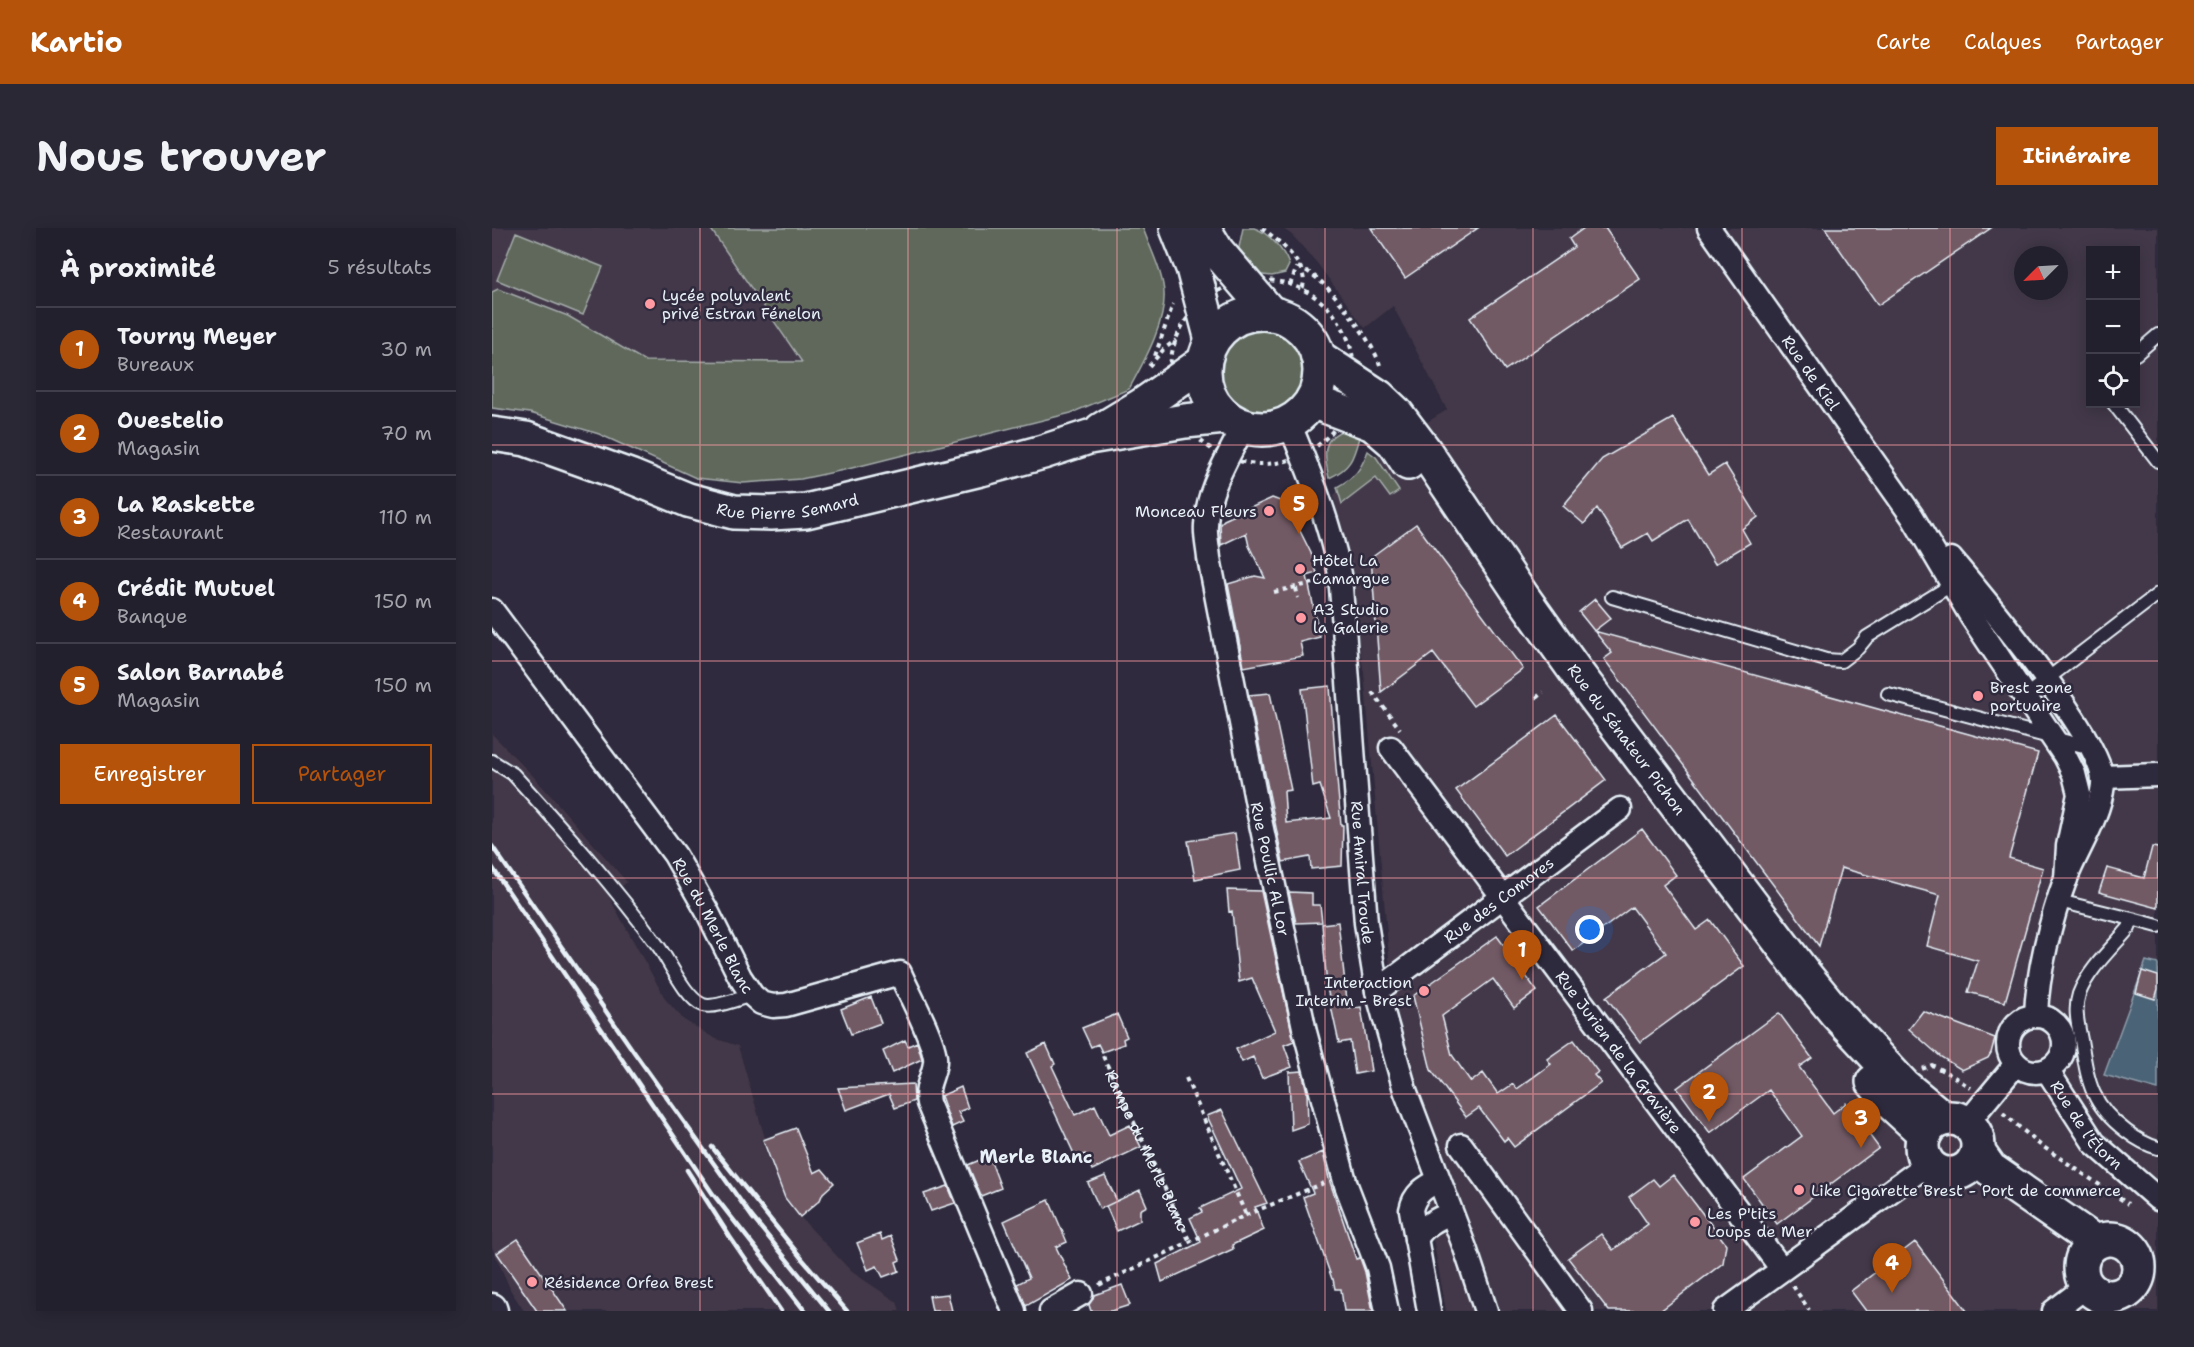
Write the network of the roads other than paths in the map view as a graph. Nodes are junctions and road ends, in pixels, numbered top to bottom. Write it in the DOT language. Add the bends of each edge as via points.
graph roads {
  1 [pos="1177,228"];
  2 [pos="1203,228"];
  3 [pos="1709,228"];
  4 [pos="1271,314"];
  5 [pos="2158,335"];
  6 [pos="1208,351"];
  7 [pos="2140,351"];
  8 [pos="1318,357"];
  9 [pos="1312,401"];
  10 [pos="2117,408"];
  11 [pos="1234,422"];
  12 [pos="1289,423"];
  13 [pos="492,434"];
  14 [pos="1089,437"];
  15 [pos="2158,461"];
  16 [pos="1912,516"];
  17 [pos="1953,584"];
  18 [pos="2158,594"];
  19 [pos="1612,597"];
  20 [pos="492,610"];
  21 [pos="2045,678"];
  22 [pos="1888,694"];
  23 [pos="2025,696"];
  24 [pos="2054,739"];
  25 [pos="1391,748"];
  26 [pos="2092,748"];
  27 [pos="492,761"];
  28 [pos="2158,775"];
  29 [pos="2103,777"];
  30 [pos="1620,809"];
  31 [pos="2062,890"];
  32 [pos="1503,896"];
  33 [pos="2132,919"];
  34 [pos="2158,926"];
  35 [pos="1377,991"];
  36 [pos="752,995"];
  37 [pos="2036,1016"];
  38 [pos="2016,1064"];
  39 [pos="2047,1070"];
  40 [pos="1956,1138"];
  41 [pos="1461,1145"];
  42 [pos="2158,1148"];
  43 [pos="1438,1181"];
  44 [pos="2156,1196"];
  45 [pos="1451,1213"];
  46 [pos="1416,1239"];
  47 [pos="2145,1258"];
  48 [pos="2088,1263"];
  49 [pos="1781,1268"];
  50 [pos="2126,1293"];
  51 [pos="1081,1294"];
  52 [pos="2158,1294"];
  53 [pos="1014,1311"];
  54 [pos="1051,1311"];
  55 [pos="1387,1311"];
  56 [pos="1429,1311"];
  57 [pos="1486,1311"];
  58 [pos="1581,1311"];
  59 [pos="1725,1311"];
  60 [pos="2054,1311"];
  1 -- 6 [label="main road" via="1194,268"];
  2 -- 4 [label="main road" via="1217,251"];
  3 -- 16 [label="street, Rue de Kiel"];
  4 -- 6 [label="main road" via="1244,315 1226,325"];
  4 -- 8 [label="main road" via="1298,326"];
  5 -- 7 [label="lane"];
  6 -- 11 [label="main road" via="1203,378 1206,390"];
  6 -- 14 [label="main road, Rue Pierre Semard" via="1141,406"];
  8 -- 9 [label="main road" via="1319,380"];
  8 -- 40 [label="main road, Rue du Sénateur Pichon" via="1379,397 1396,413 1579,676 1805,975 1836,1013"];
  9 -- 12 [label="main road"];
  9 -- 40 [label="main road, Rue du Sénateur Pichon" via="1373,424 1394,442 1487,583 1767,960 1890,1102"];
  10 -- 15 [label="lane"];
  11 -- 12 [label="main road" via="1267,430"];
  11 -- 14 [label="main road, Rue Pierre Semard" via="1185,422"];
  11 -- 55 [label="street, Rue Poullic Al Lor" via="1208,504 1209,558 1302,1021 1346,1185 1378,1268"];
  12 -- 35 [label="street, Rue Amiral Troude" via="1317,490 1340,574 1366,923"];
  13 -- 14 [label="main road, Rue Pierre Semard" via="526,439 688,500 734,512 771,513 806,511 915,485"];
  16 -- 17 [label="street, Rue de Kiel"];
  16 -- 21 [label="street, Rue de Kiel"];
  17 -- 19 [label="lane" via="1867,637 1841,661 1826,660"];
  17 -- 23 [label="street, Rue de Kiel"];
  18 -- 21 [label="lane"];
  20 -- 36 [label="street, Rue du Merle Blanc" via="675,855"];
  21 -- 23 [label="lane"];
  21 -- 26 [label="street, Rue de Kiel"];
  22 -- 24 [label="lane"];
  23 -- 24 [label="street, Rue de Kiel"];
  24 -- 26 [label="lane"];
  24 -- 31 [label="street, Rue de Kiel" via="2074,774 2079,794"];
  25 -- 32 [label="street, Rue Jurien de la Gravière"];
  26 -- 29 [label="street, Rue de Kiel"];
  27 -- 36 [label="lane" via="513,774 616,891 692,997 711,1006"];
  28 -- 29 [label="street"];
  29 -- 31 [label="street" via="2098,803"];
  30 -- 32 [label="street, Rue des Comores"];
  31 -- 33 [label="lane"];
  31 -- 37 [label="street" via="2038,985"];
  32 -- 35 [label="street, Rue des Comores"];
  32 -- 49 [label="street, Rue Jurien de la Gravière"];
  33 -- 34 [label="lane"];
  33 -- 42 [label="lane" via="2088,978 2076,1004 2077,1021 2088,1079 2097,1103 2132,1136"];
  35 -- 43 [label="street, Rue Amiral Troude"];
  36 -- 53 [label="street, Rue du Merle Blanc" via="761,1003 786,1005 900,973 935,1059 926,1092 928,1103"];
  37 -- 38 [label="street" via="2020,1021 2011,1032 2008,1050"];
  37 -- 39 [label="street" via="2054,1022 2064,1040 2061,1057"];
  38 -- 39 [label="street" via="2030,1072"];
  38 -- 40 [label="street"];
  39 -- 44 [label="street, Rue de l'Élorn" via="2094,1143"];
  40 -- 48 [label="main road" via="1984,1183"];
  40 -- 49 [label="street"];
  41 -- 58 [label="street"];
  43 -- 45 [label="street, Rue Amiral Troude"];
  43 -- 46 [label="street" via="1413,1201"];
  45 -- 46 [label="street" via="1429,1224"];
  45 -- 57 [label="street, Rue Amiral Troude"];
  46 -- 56 [label="street"];
  47 -- 48 [label="main road" via="2125,1243 2105,1239"];
  47 -- 50 [label="main road" via="2138,1258 2138,1278"];
  48 -- 50 [label="main road" via="2095,1293 2105,1297"];
  48 -- 60 [label="street"];
  49 -- 59 [label="street"];
  50 -- 52 [label="main road"];
  51 -- 54 [label="street"];
}
